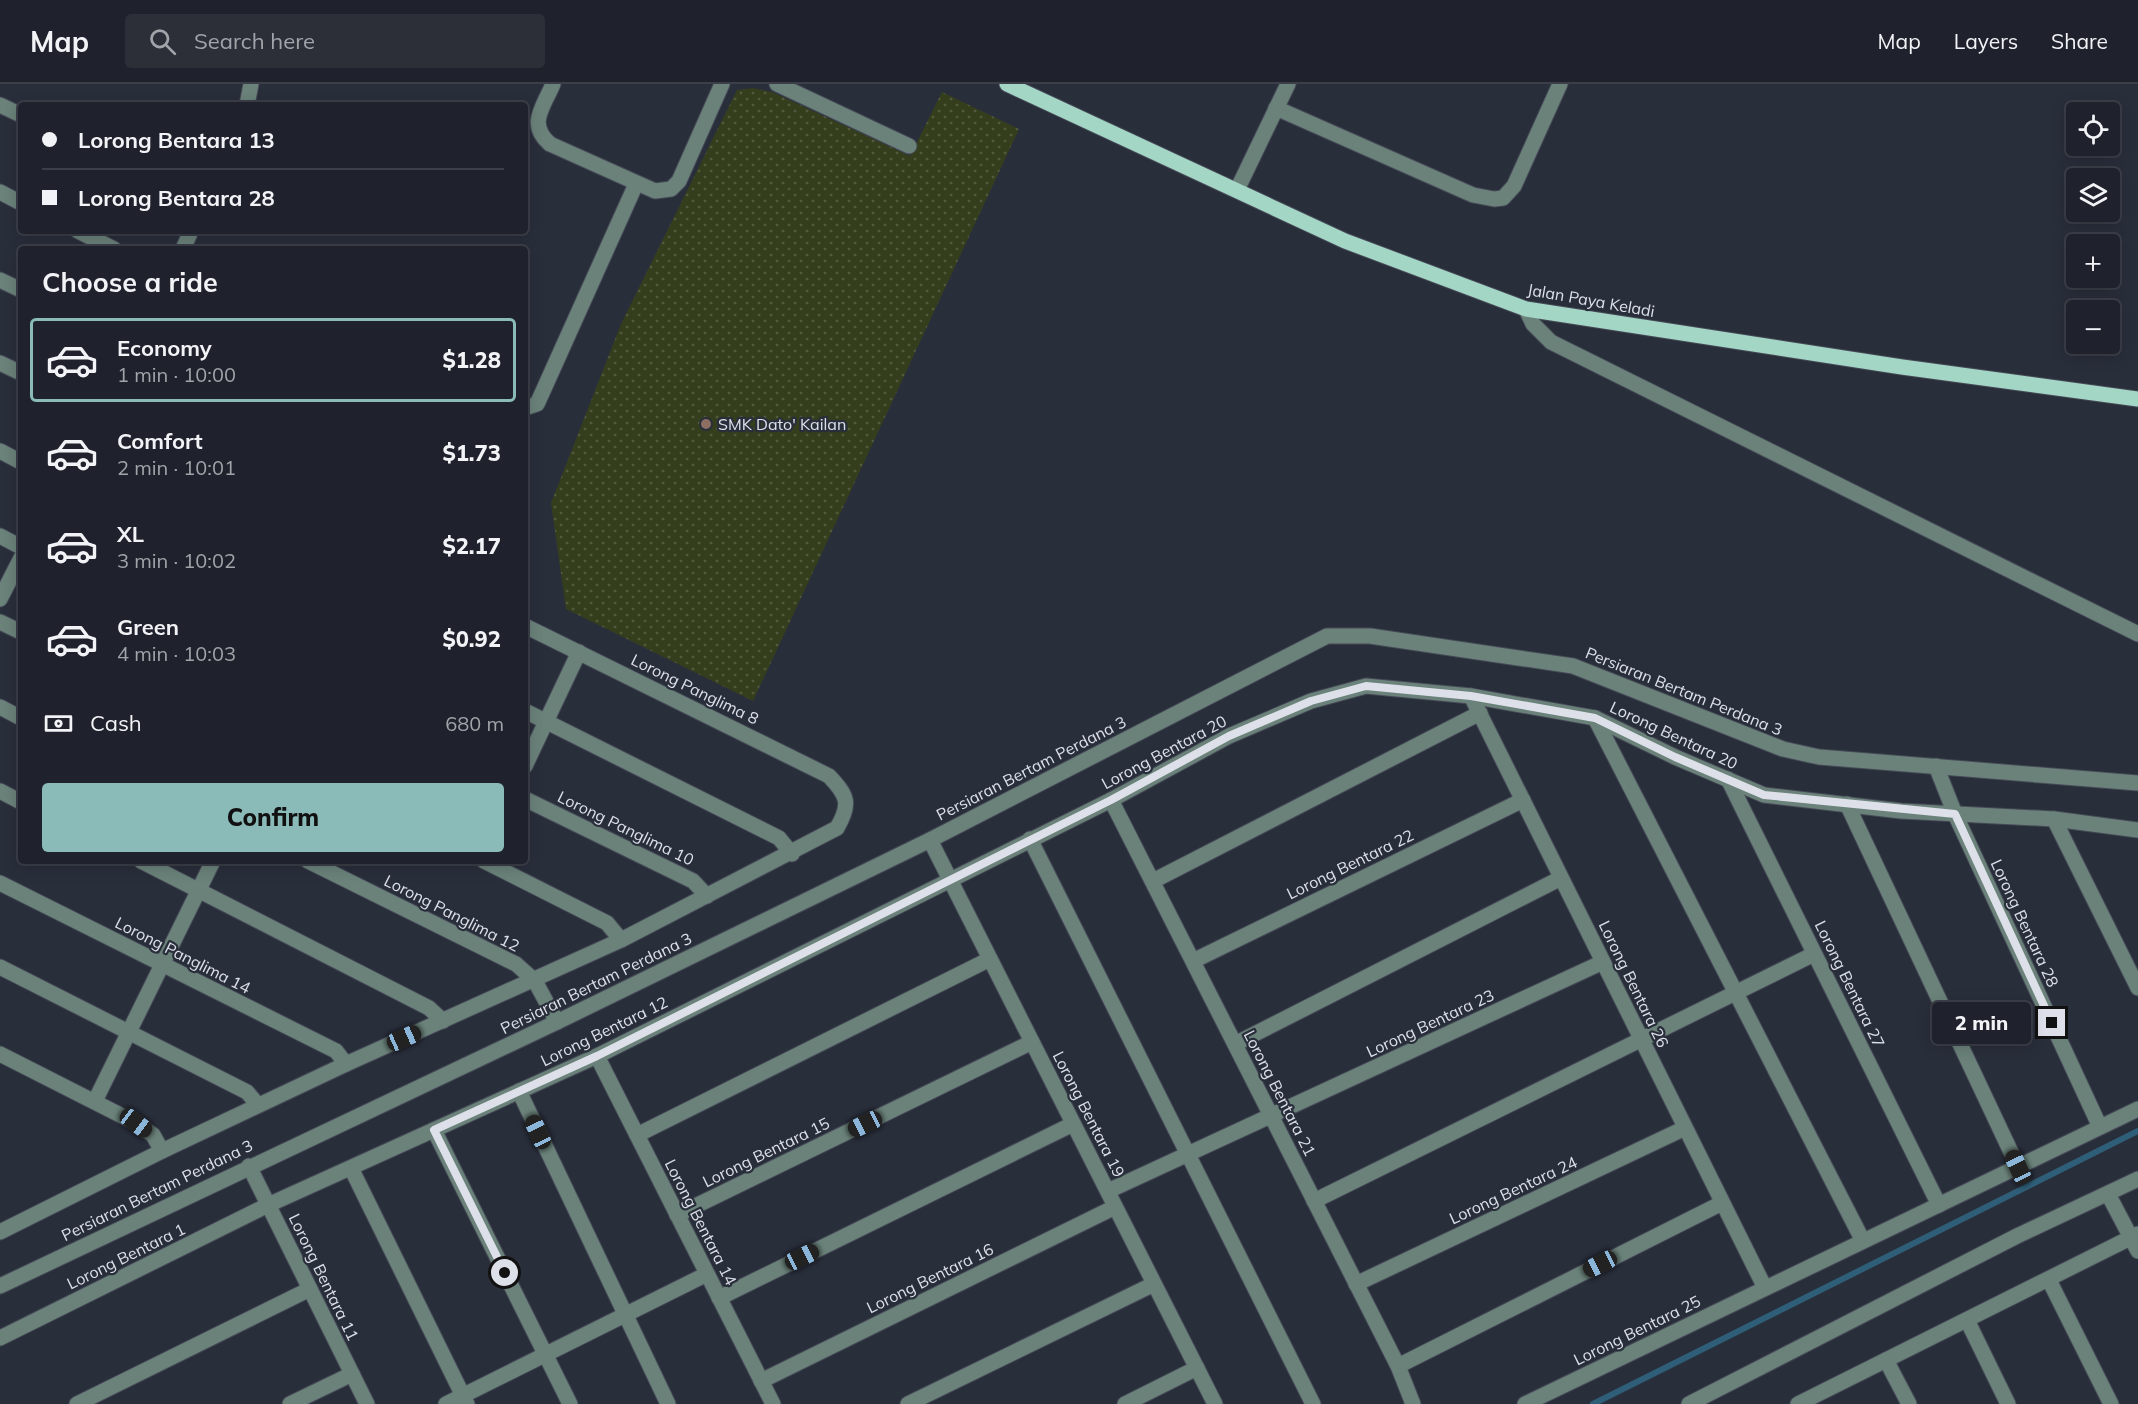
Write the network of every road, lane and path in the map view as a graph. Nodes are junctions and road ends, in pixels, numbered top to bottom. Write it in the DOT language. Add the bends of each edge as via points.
graph roads {
  1 [pos="251,84"];
  2 [pos="553,84"];
  3 [pos="722,84"];
  4 [pos="777,84"];
  5 [pos="1008,84"];
  6 [pos="1288,84"];
  7 [pos="1560,84"];
  8 [pos="248,102"];
  9 [pos="0,105"];
  10 [pos="1276,108"];
  11 [pos="18,114"];
  12 [pos="909,146"];
  13 [pos="636,184"];
  14 [pos="1237,190"];
  15 [pos="0,192"];
  16 [pos="18,201"];
  17 [pos="84,234"];
  18 [pos="108,246"];
  19 [pos="0,280"];
  20 [pos="18,289"];
  21 [pos="1526,309"];
  22 [pos="0,363"];
  23 [pos="18,372"];
  24 [pos="2138,399"];
  25 [pos="528,407"];
  26 [pos="0,451"];
  27 [pos="18,460"];
  28 [pos="0,536"];
  29 [pos="18,545"];
  30 [pos="18,564"];
  31 [pos="0,599"];
  32 [pos="0,622"];
  33 [pos="528,627"];
  34 [pos="18,631"];
  35 [pos="2138,634"];
  36 [pos="579,652"];
  37 [pos="1471,696"];
  38 [pos="0,707"];
  39 [pos="528,712"];
  40 [pos="1480,713"];
  41 [pos="18,716"];
  42 [pos="1595,718"];
  43 [pos="546,721"];
  44 [pos="528,760"];
  45 [pos="1936,766"];
  46 [pos="1728,779"];
  47 [pos="2138,783"];
  48 [pos="0,791"];
  49 [pos="18,800"];
  50 [pos="528,800"];
  51 [pos="1111,800"];
  52 [pos="1523,800"];
  53 [pos="1847,804"];
  54 [pos="1955,814"];
  55 [pos="2054,819"];
  56 [pos="2138,830"];
  57 [pos="1030,839"];
  58 [pos="930,840"];
  59 [pos="792,854"];
  60 [pos="147,864"];
  61 [pos="212,864"];
  62 [pos="314,864"];
  63 [pos="489,864"];
  64 [pos="1561,878"];
  65 [pos="950,879"];
  66 [pos="1153,881"];
  67 [pos="0,883"];
  68 [pos="199,890"];
  69 [pos="707,896"];
  70 [pos="621,940"];
  71 [pos="1815,954"];
  72 [pos="990,959"];
  73 [pos="1193,961"];
  74 [pos="1603,962"];
  75 [pos="162,964"];
  76 [pos="0,967"];
  77 [pos="535,981"];
  78 [pos="2138,988"];
  79 [pos="1736,993"];
  80 [pos="442,1021"];
  81 [pos="557,1022"];
  82 [pos="128,1032"];
  83 [pos="1641,1039"];
  84 [pos="1032,1042"];
  85 [pos="1235,1044"];
  86 [pos="0,1054"];
  87 [pos="597,1056"];
  88 [pos="346,1064"];
  89 [pos="519,1091"];
  90 [pos="95,1101"];
  91 [pos="258,1105"];
  92 [pos="2138,1109"];
  93 [pos="1271,1116"];
  94 [pos="1074,1124"];
  95 [pos="2100,1127"];
  96 [pos="1685,1128"];
  97 [pos="434,1130"];
  98 [pos="637,1135"];
  99 [pos="162,1151"];
  100 [pos="1188,1154"];
  101 [pos="249,1166"];
  102 [pos="2018,1167"];
  103 [pos="351,1168"];
  104 [pos="2138,1179"];
  105 [pos="1108,1191"];
  106 [pos="2108,1194"];
  107 [pos="1314,1201"];
  108 [pos="1722,1203"];
  109 [pos="1939,1204"];
  110 [pos="268,1205"];
  111 [pos="1116,1207"];
  112 [pos="677,1215"];
  113 [pos="0,1232"];
  114 [pos="1863,1241"];
  115 [pos="2136,1241"];
  116 [pos="707,1274"];
  117 [pos="2049,1280"];
  118 [pos="1154,1284"];
  119 [pos="1356,1284"];
  120 [pos="0,1286"];
  121 [pos="1765,1288"];
  122 [pos="310,1289"];
  123 [pos="719,1298"];
  124 [pos="624,1315"];
  125 [pos="1967,1320"];
  126 [pos="0,1338"];
  127 [pos="546,1354"];
  128 [pos="1886,1360"];
  129 [pos="1398,1366"];
  130 [pos="1197,1368"];
  131 [pos="352,1374"];
  132 [pos="761,1381"];
  133 [pos="465,1400"];
  134 [pos="77,1404"];
  135 [pos="290,1404"];
  136 [pos="367,1404"];
  137 [pos="446,1404"];
  138 [pos="570,1404"];
  139 [pos="668,1404"];
  140 [pos="773,1404"];
  141 [pos="908,1404"];
  142 [pos="1125,1404"];
  143 [pos="1215,1404"];
  144 [pos="1313,1404"];
  145 [pos="1413,1404"];
  146 [pos="1525,1404"];
  147 [pos="1689,1404"];
  148 [pos="1800,1404"];
  149 [pos="1909,1404"];
  150 [pos="2008,1404"];
  151 [pos="2111,1404"];
  1 -- 8 [label="street"];
  2 -- 13 [label="street" via="537,122 539,135 550,144"];
  3 -- 13 [label="street" via="679,182 671,189 655,191"];
  4 -- 12 [label="street"];
  5 -- 14 [label="main road, Jalan Paya Keladi"];
  6 -- 10 [label="street"];
  7 -- 10 [label="street" via="1514,186 1503,198 1494,199 1454,188"];
  9 -- 11 [label="street"];
  10 -- 14 [label="street"];
  13 -- 25 [label="street" via="537,404"];
  14 -- 21 [label="main road, Jalan Paya Keladi" via="1345,241"];
  15 -- 16 [label="street"];
  17 -- 18 [label="street"];
  19 -- 20 [label="street"];
  21 -- 24 [label="main road, Jalan Paya Keladi"];
  21 -- 35 [label="street" via="1533,324 1551,342"];
  22 -- 23 [label="street"];
  26 -- 27 [label="street"];
  28 -- 29 [label="street"];
  30 -- 31 [label="street"];
  32 -- 34 [label="street"];
  33 -- 36 [label="street, Lorong Panglima 8"];
  36 -- 43 [label="street"];
  36 -- 59 [label="street, Lorong Panglima 8" via="829,776 844,792 847,812 837,828"];
  37 -- 40 [label="street, Lorong Bentara 26"];
  37 -- 42 [label="street, Lorong Bentara 20"];
  37 -- 51 [label="street, Lorong Bentara 20" via="1366,686 1322,698 1229,736"];
  38 -- 41 [label="street"];
  39 -- 43 [label="street"];
  40 -- 52 [label="street, Lorong Bentara 26"];
  40 -- 66 [label="street"];
  42 -- 46 [label="street, Lorong Bentara 20"];
  42 -- 79 [label="street"];
  43 -- 44 [label="street"];
  43 -- 59 [label="street" via="779,838"];
  45 -- 47 [label="street, Persiaran Bertam Perdana 3"];
  45 -- 54 [label="street, Lorong Bentara 28"];
  45 -- 58 [label="street, Persiaran Bertam Perdana 3" via="1820,757 1783,749 1573,666 1347,634 1327,636 1306,646"];
  46 -- 53 [label="street, Lorong Bentara 20" via="1764,795"];
  46 -- 71 [label="street, Lorong Bentara 27"];
  48 -- 49 [label="street"];
  50 -- 69 [label="street, Lorong Panglima 10" via="693,881"];
  51 -- 57 [label="street, Lorong Bentara 20"];
  51 -- 66 [label="street, Lorong Bentara 21"];
  52 -- 64 [label="street, Lorong Bentara 26"];
  52 -- 73 [label="street, Lorong Bentara 22"];
  53 -- 54 [label="street, Lorong Bentara 20"];
  53 -- 102 [label="street"];
  54 -- 55 [label="street, Lorong Bentara 20"];
  54 -- 95 [label="street, Lorong Bentara 28"];
  55 -- 56 [label="street, Lorong Bentara 20"];
  55 -- 78 [label="street"];
  57 -- 65 [label="street, Lorong Bentara 20"];
  57 -- 100 [label="street"];
  58 -- 65 [label="street, Lorong Bentara 19"];
  58 -- 81 [label="street, Persiaran Bertam Perdana 3"];
  59 -- 69 [label="street"];
  60 -- 68 [label="street"];
  61 -- 68 [label="street"];
  62 -- 77 [label="street, Lorong Panglima 12" via="516,964"];
  63 -- 70 [label="street" via="608,923"];
  64 -- 74 [label="street, Lorong Bentara 26"];
  64 -- 85 [label="street"];
  65 -- 72 [label="street, Lorong Bentara 19"];
  65 -- 87 [label="street, Lorong Bentara 12"];
  66 -- 73 [label="street, Lorong Bentara 21"];
  67 -- 75 [label="street, Lorong Panglima 14"];
  68 -- 75 [label="street"];
  68 -- 80 [label="street" via="429,1008"];
  69 -- 70 [label="street"];
  70 -- 77 [label="street"];
  71 -- 79 [label="street"];
  71 -- 109 [label="street, Lorong Bentara 27"];
  72 -- 84 [label="street, Lorong Bentara 19"];
  72 -- 98 [label="street"];
  73 -- 85 [label="street, Lorong Bentara 21"];
  74 -- 83 [label="street, Lorong Bentara 26"];
  74 -- 93 [label="street, Lorong Bentara 23"];
  75 -- 82 [label="street"];
  75 -- 88 [label="street, Lorong Panglima 14" via="336,1051"];
  76 -- 82 [label="street"];
  77 -- 80 [label="street"];
  77 -- 81 [label="street, Lorong Panglima 12"];
  79 -- 83 [label="street"];
  79 -- 114 [label="street"];
  80 -- 88 [label="street"];
  81 -- 101 [label="street, Persiaran Bertam Perdana 3"];
  82 -- 90 [label="street"];
  82 -- 91 [label="street" via="247,1092"];
  83 -- 96 [label="street, Lorong Bentara 26"];
  83 -- 107 [label="street"];
  84 -- 94 [label="street, Lorong Bentara 19"];
  84 -- 112 [label="street, Lorong Bentara 15"];
  85 -- 93 [label="street, Lorong Bentara 21"];
  86 -- 90 [label="street"];
  87 -- 89 [label="street, Lorong Bentara 12"];
  87 -- 98 [label="street, Lorong Bentara 14"];
  88 -- 91 [label="street"];
  89 -- 97 [label="street, Lorong Bentara 12"];
  89 -- 124 [label="street"];
  90 -- 99 [label="street" via="136,1123 153,1136"];
  91 -- 99 [label="street"];
  92 -- 95 [label="street, Lorong Bentara 25"];
  93 -- 100 [label="street, Lorong Bentara 23"];
  93 -- 107 [label="street, Lorong Bentara 21"];
  94 -- 105 [label="street, Lorong Bentara 19"];
  94 -- 123 [label="street"];
  95 -- 102 [label="street, Lorong Bentara 25"];
  96 -- 108 [label="street, Lorong Bentara 26"];
  96 -- 119 [label="street, Lorong Bentara 24"];
  97 -- 103 [label="street, Lorong Bentara 12"];
  97 -- 127 [label="street"];
  98 -- 112 [label="street, Lorong Bentara 14"];
  99 -- 113 [label="street"];
  100 -- 105 [label="street, Lorong Bentara 23"];
  100 -- 144 [label="street"];
  101 -- 110 [label="street, Lorong Bentara 11"];
  101 -- 120 [label="street, Persiaran Bertam Perdana 3"];
  102 -- 109 [label="street, Lorong Bentara 25"];
  103 -- 110 [label="street, Lorong Bentara 12"];
  103 -- 133 [label="street"];
  104 -- 106 [label="street"];
  105 -- 111 [label="street, Lorong Bentara 19"];
  106 -- 115 [label="street"];
  106 -- 147 [label="street"];
  107 -- 119 [label="street, Lorong Bentara 21"];
  108 -- 121 [label="street, Lorong Bentara 26"];
  108 -- 129 [label="street"];
  109 -- 114 [label="street, Lorong Bentara 25"];
  110 -- 122 [label="street, Lorong Bentara 11"];
  110 -- 126 [label="street, Lorong Bentara 1"];
  111 -- 118 [label="street, Lorong Bentara 19"];
  111 -- 132 [label="street, Lorong Bentara 16"];
  112 -- 116 [label="street, Lorong Bentara 14"];
  114 -- 121 [label="street, Lorong Bentara 25"];
  115 -- 117 [label="street"];
  116 -- 123 [label="street, Lorong Bentara 14"];
  116 -- 124 [label="street"];
  117 -- 125 [label="street"];
  117 -- 151 [label="street"];
  118 -- 130 [label="street, Lorong Bentara 19"];
  118 -- 141 [label="street"];
  119 -- 129 [label="street, Lorong Bentara 21"];
  121 -- 146 [label="street, Lorong Bentara 25"];
  122 -- 131 [label="street, Lorong Bentara 11"];
  122 -- 134 [label="street"];
  123 -- 132 [label="street, Lorong Bentara 14"];
  124 -- 127 [label="street"];
  124 -- 139 [label="street"];
  125 -- 128 [label="street"];
  125 -- 150 [label="street"];
  127 -- 133 [label="street"];
  127 -- 138 [label="street"];
  128 -- 148 [label="street"];
  128 -- 149 [label="street"];
  129 -- 145 [label="street, Lorong Bentara 21"];
  130 -- 142 [label="street"];
  130 -- 143 [label="street, Lorong Bentara 19"];
  131 -- 135 [label="street"];
  131 -- 136 [label="street, Lorong Bentara 11"];
  132 -- 140 [label="street, Lorong Bentara 14"];
  133 -- 137 [label="street"];
}
